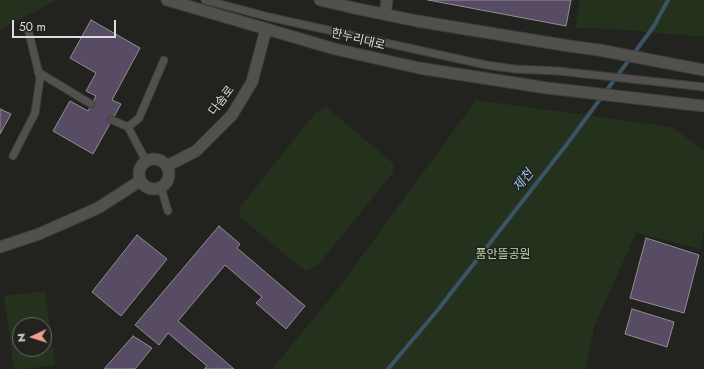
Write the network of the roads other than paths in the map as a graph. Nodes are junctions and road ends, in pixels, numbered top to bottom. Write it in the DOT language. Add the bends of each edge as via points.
graph roads {
  1 [pos="167,0"];
  2 [pos="205,0"];
  3 [pos="320,0"];
  4 [pos="387,0"];
  5 [pos="385,14"];
  6 [pos="266,29"];
  7 [pos="29,33"];
  8 [pos="164,60"];
  9 [pos="700,69"];
  10 [pos="38,72"];
  11 [pos="704,87"];
  12 [pos="91,104"];
  13 [pos="704,106"];
  14 [pos="112,120"];
  15 [pos="128,127"];
  16 [pos="13,156"];
  17 [pos="146,161"];
  18 [pos="167,166"];
  19 [pos="140,181"];
  20 [pos="161,188"];
  21 [pos="168,211"];
  22 [pos="0,247"];
  1 -- 6 [label="street, 한누리대로"];
  2 -- 11 [label="lane" via="269,17 486,65"];
  3 -- 5 [label="street"];
  4 -- 5 [label="street"];
  5 -- 9 [label="street"];
  6 -- 13 [label="street, 한누리대로" via="335,49 419,68 547,88"];
  6 -- 18 [label="street, 다솜로" via="252,82 232,115 196,151"];
  7 -- 10 [label="lane"];
  8 -- 15 [label="lane" via="139,118"];
  10 -- 12 [label="lane"];
  10 -- 16 [label="lane" via="40,78 36,113"];
  14 -- 15 [label="lane"];
  15 -- 17 [label="lane"];
  17 -- 18 [label="street" via="159,159"];
  17 -- 19 [label="street" via="138,171"];
  18 -- 20 [label="street" via="168,181"];
  19 -- 20 [label="street" via="152,190"];
  19 -- 22 [label="street" via="98,208 39,234"];
  20 -- 21 [label="lane"];
}
